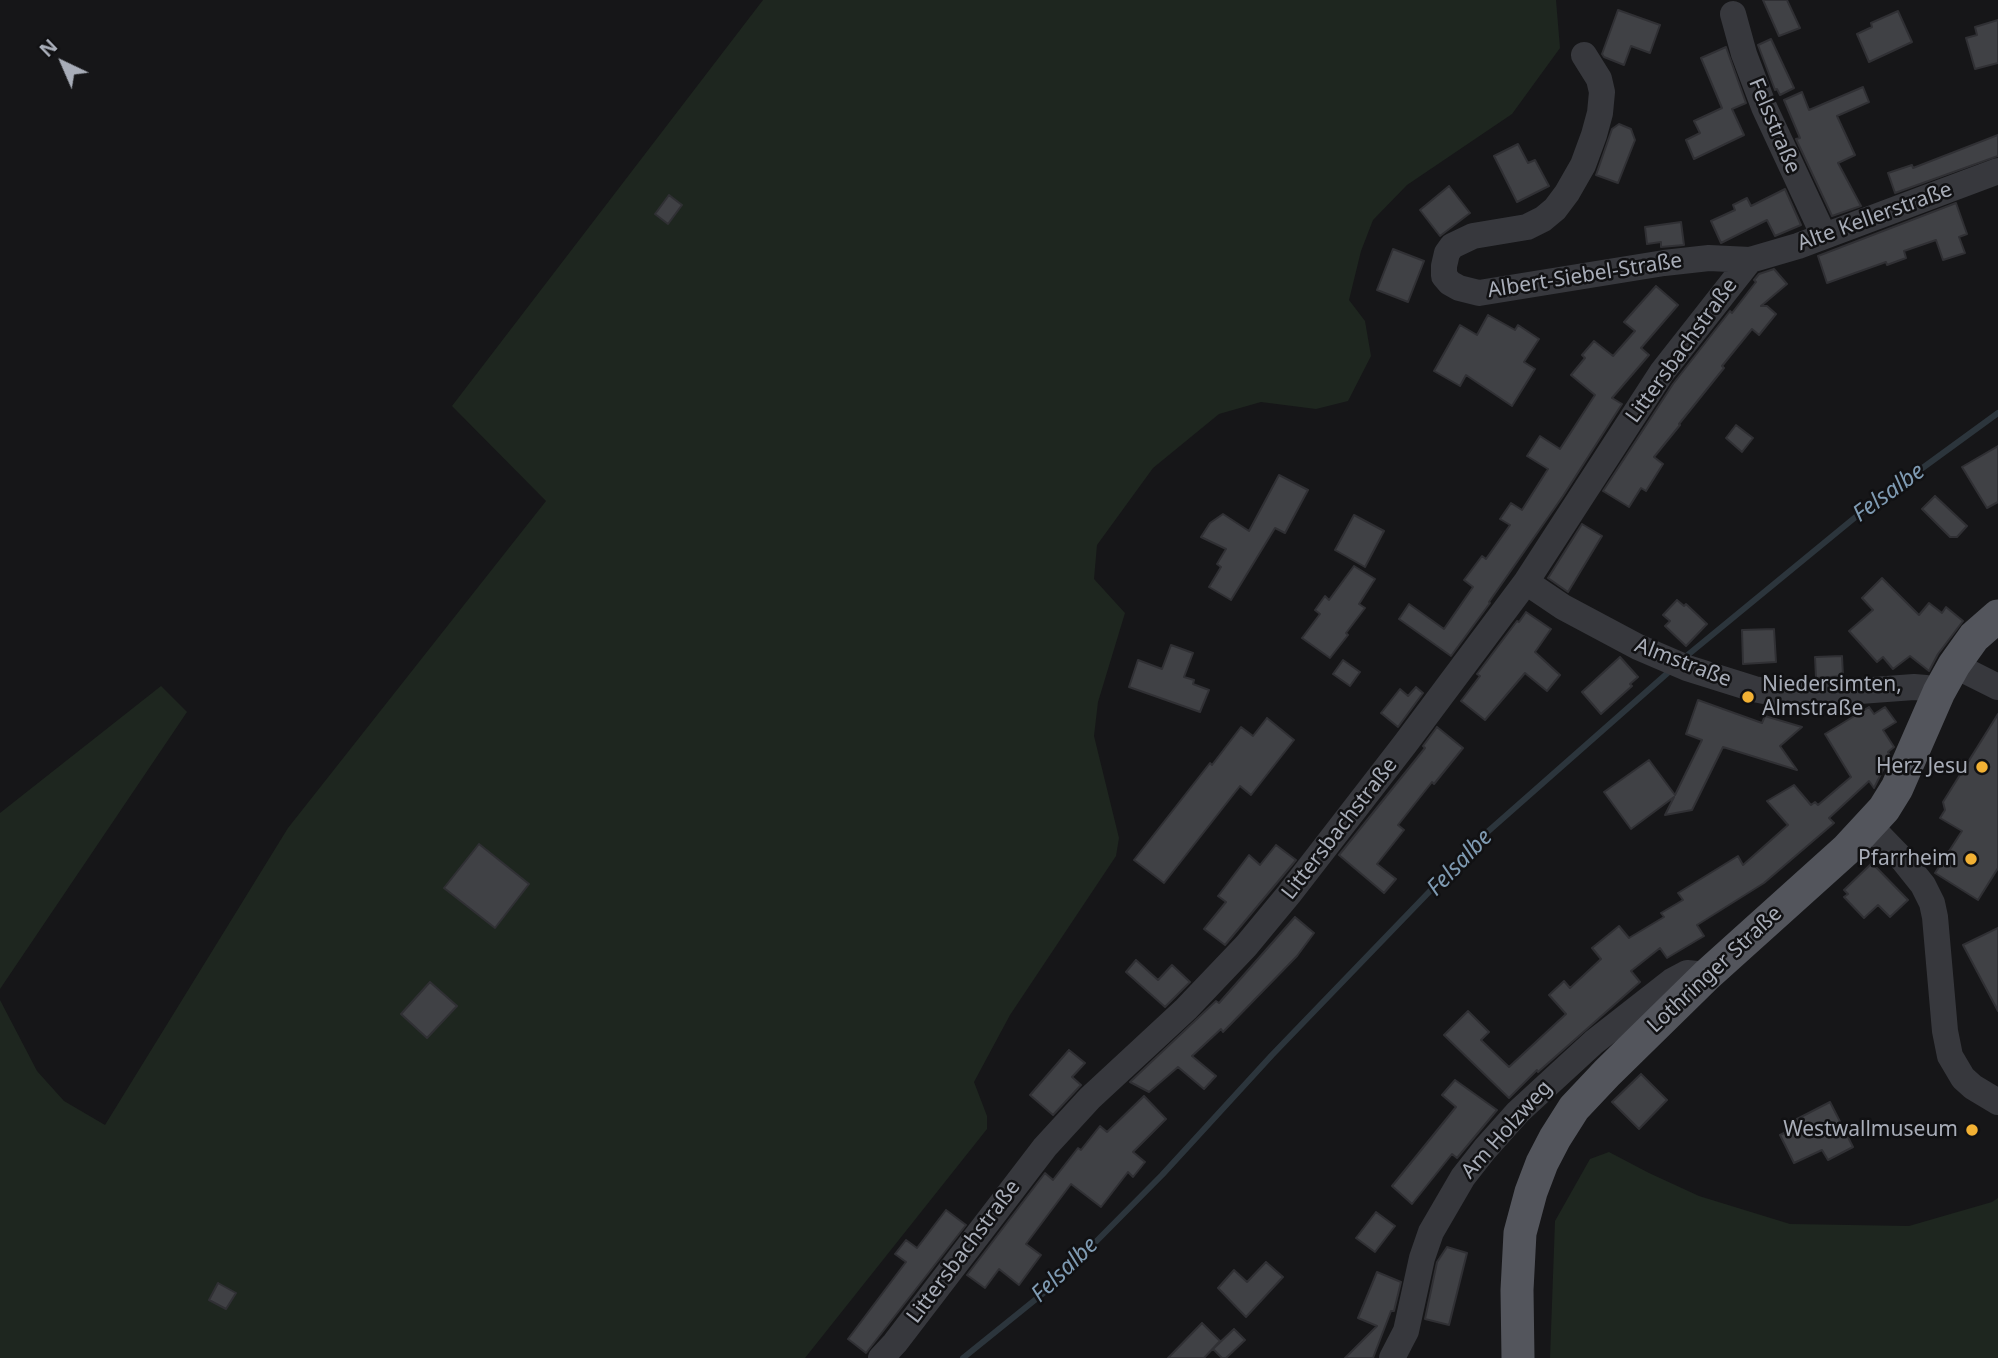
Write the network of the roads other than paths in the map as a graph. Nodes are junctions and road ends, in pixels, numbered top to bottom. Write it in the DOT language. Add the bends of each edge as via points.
graph roads {
  1 [pos="1733,14"];
  2 [pos="1584,55"];
  3 [pos="1998,171"];
  4 [pos="1824,236"];
  5 [pos="1750,260"];
  6 [pos="1526,582"];
  7 [pos="1998,616"];
  8 [pos="1946,679"];
  9 [pos="1998,687"];
  10 [pos="1870,826"];
  11 [pos="1707,975"];
  12 [pos="1998,1102"];
  13 [pos="896,1353"];
  14 [pos="1392,1358"];
  15 [pos="1518,1358"];
  1 -- 4 [label="street, Felsstraße" via="1764,107"];
  2 -- 5 [label="street, Albert-Siebel-Straße" via="1599,79 1600,113 1583,165 1567,193 1555,209 1527,227 1473,236 1452,246 1444,266 1450,284 1479,293 1664,263"];
  3 -- 4 [label="street, Alte Kellerstraße"];
  4 -- 5 [label="street, Alte Kellerstraße"];
  5 -- 6 [label="street, Littersbachstraße" via="1662,372"];
  6 -- 8 [label="street, Almstraße" via="1593,624 1677,664 1779,694 1926,688"];
  6 -- 13 [label="street, Littersbachstraße" via="1246,946 1045,1147"];
  7 -- 8 [label="main road, Lothringer Straße" via="1974,637"];
  8 -- 9 [label="street, Almstraße"];
  8 -- 10 [label="main road, Lothringer Straße" via="1897,788"];
  10 -- 11 [label="main road, Lothringer Straße"];
  10 -- 12 [label="street" via="1916,877 1932,903 1945,1031 1955,1068 1973,1087"];
  11 -- 14 [label="street, Am Holzweg" via="1687,973 1672,981 1594,1042 1485,1149 1432,1231 1406,1331"];
  11 -- 15 [label="main road, Lothringer Straße" via="1574,1108 1542,1163 1520,1233"];
}
